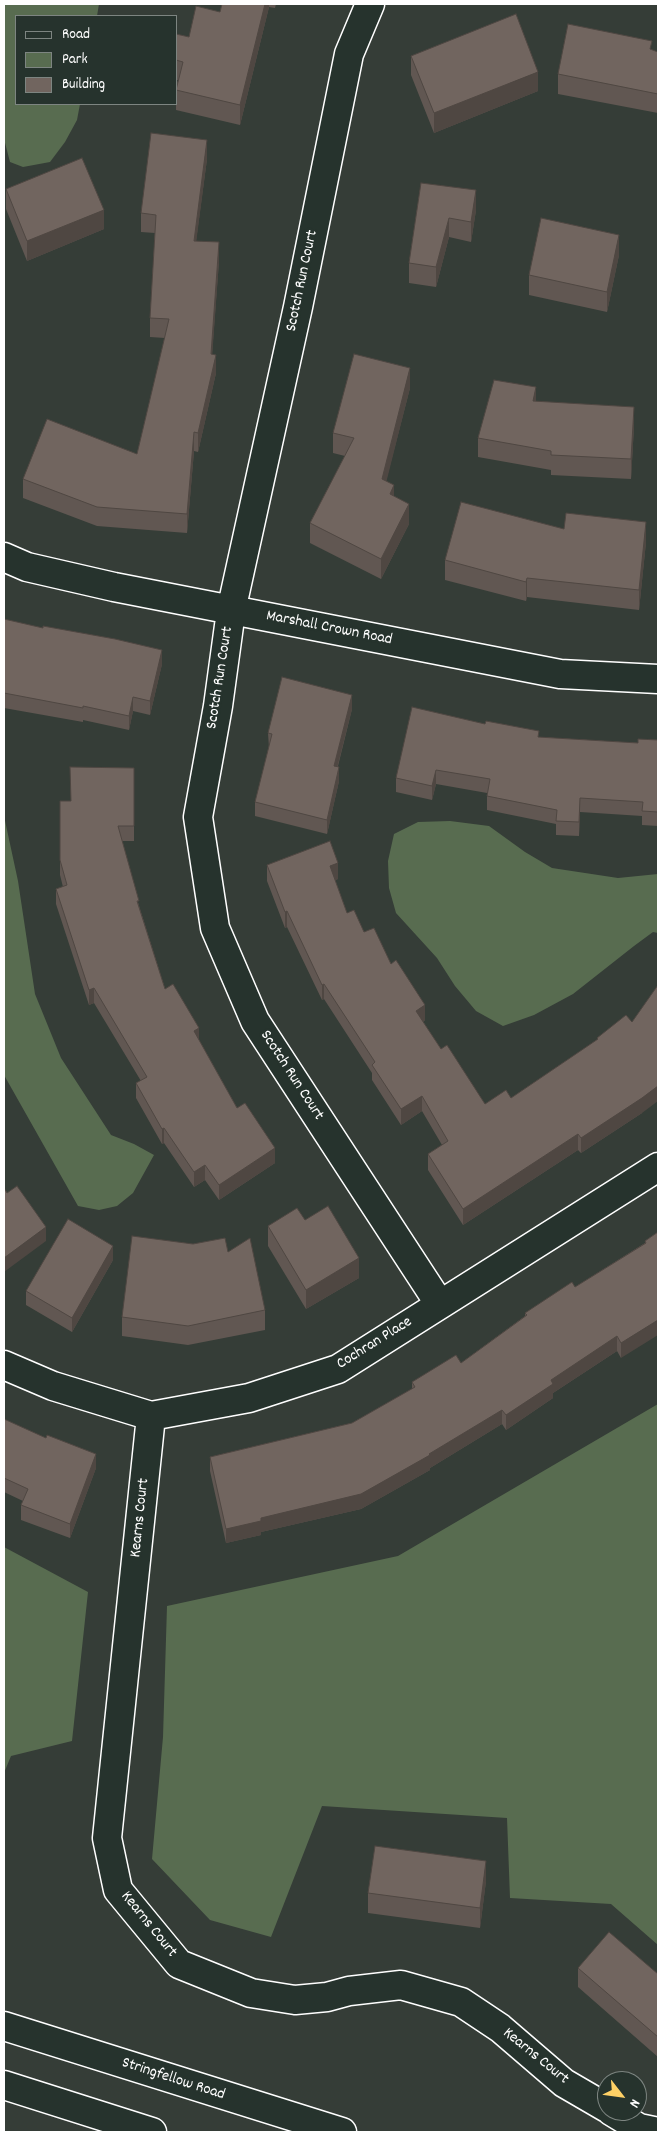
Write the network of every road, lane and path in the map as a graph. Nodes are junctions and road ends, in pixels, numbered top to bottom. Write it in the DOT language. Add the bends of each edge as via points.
graph roads {
  1 [pos="370,4"];
  2 [pos="4,557"];
  3 [pos="231,610"];
  4 [pos="658,679"];
  5 [pos="658,1167"];
  6 [pos="440,1303"];
  7 [pos="4,1365"];
  8 [pos="151,1416"];
  9 [pos="4,2026"];
  10 [pos="4,2085"];
  11 [pos="597,2102"];
  12 [pos="627,2121"];
  13 [pos="152,2132"];
  14 [pos="342,2132"];
  15 [pos="658,2132"];
  1 -- 3 [label="street, Scotch Run Court" via="349,54 298,307"];
  2 -- 3 [label="street, Marshall Crown Road" via="27,568"];
  3 -- 4 [label="street, Marshall Crown Road" via="560,674"];
  3 -- 6 [label="street, Scotch Run Court" via="198,817 215,928 255,1021"];
  5 -- 6 [label="street, Cochran Place"];
  6 -- 8 [label="street, Cochran Place" via="338,1369 249,1398"];
  7 -- 8 [label="street, Cochran Place" via="53,1386"];
  8 -- 11 [label="street, Kearns Court" via="107,1838 118,1890 179,1964 251,1993 295,2000 401,1985 461,2002 500,2028 564,2082"];
  9 -- 14 [label="street, Stringfellow Road"];
  10 -- 13 [label="street"];
  12 -- 15 [label="street" via="639,2128"];
}
